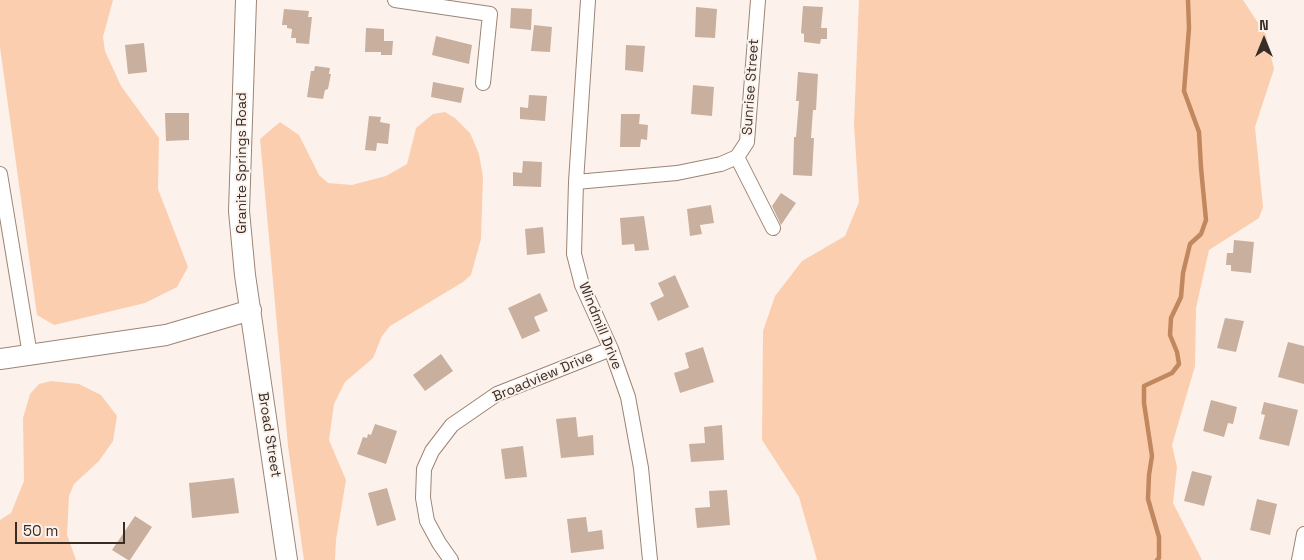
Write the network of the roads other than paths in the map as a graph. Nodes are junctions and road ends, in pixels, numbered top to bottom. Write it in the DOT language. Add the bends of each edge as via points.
graph roads {
  1 [pos="246,0"];
  2 [pos="395,0"];
  3 [pos="588,0"];
  4 [pos="758,0"];
  5 [pos="483,83"];
  6 [pos="737,156"];
  7 [pos="0,174"];
  8 [pos="576,182"];
  9 [pos="773,228"];
  10 [pos="250,310"];
  11 [pos="611,349"];
  12 [pos="30,355"];
  13 [pos="0,359"];
  14 [pos="1303,539"];
  15 [pos="287,560"];
  16 [pos="451,560"];
  17 [pos="650,560"];
  18 [pos="1299,560"];
  1 -- 10 [label="street, Granite Springs Road" via="239,211"];
  2 -- 5 [label="street" via="490,14"];
  3 -- 8 [label="street, Windmill Drive"];
  4 -- 6 [label="street, Sunrise Street" via="747,142"];
  6 -- 8 [label="street" via="721,164 677,172"];
  6 -- 9 [label="street"];
  7 -- 12 [label="street"];
  8 -- 11 [label="street, Windmill Drive" via="574,254 582,285"];
  10 -- 12 [label="street" via="166,335"];
  10 -- 15 [label="street, Broad Street"];
  11 -- 16 [label="street, Broadview Drive" via="497,394 452,425 432,451 424,469 423,498 427,521"];
  11 -- 17 [label="street, Windmill Drive" via="628,397 641,468"];
  12 -- 13 [label="street"];
  14 -- 18 [label="street"];
}
